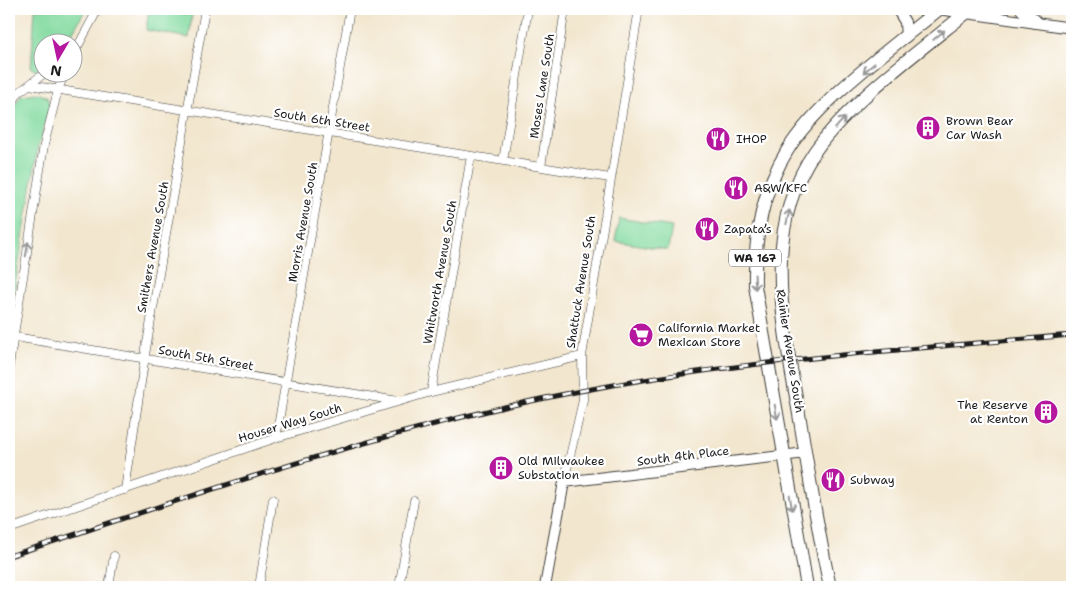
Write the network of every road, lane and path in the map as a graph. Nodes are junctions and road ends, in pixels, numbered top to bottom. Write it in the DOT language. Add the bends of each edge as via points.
graph roads {
  1 [pos="98,9"];
  2 [pos="205,9"];
  3 [pos="350,9"];
  4 [pos="528,9"];
  5 [pos="566,9"];
  6 [pos="639,9"];
  7 [pos="896,9"];
  8 [pos="938,9"];
  9 [pos="1022,9"];
  10 [pos="969,11"];
  11 [pos="1036,22"];
  12 [pos="1072,28"];
  13 [pos="906,36"];
  14 [pos="82,38"];
  15 [pos="33,82"];
  16 [pos="61,82"];
  17 [pos="29,85"];
  18 [pos="58,90"];
  19 [pos="9,109"];
  20 [pos="188,110"];
  21 [pos="329,133"];
  22 [pos="471,156"];
  23 [pos="503,161"];
  24 [pos="541,167"];
  25 [pos="610,178"];
  26 [pos="11,336"];
  27 [pos="582,356"];
  28 [pos="145,359"];
  29 [pos="9,366"];
  30 [pos="287,383"];
  31 [pos="431,392"];
  32 [pos="400,401"];
  33 [pos="276,438"];
  34 [pos="806,453"];
  35 [pos="783,455"];
  36 [pos="564,482"];
  37 [pos="125,490"];
  38 [pos="273,499"];
  39 [pos="414,501"];
  40 [pos="9,529"];
  41 [pos="114,556"];
  42 [pos="109,587"];
  43 [pos="259,587"];
  44 [pos="399,587"];
  45 [pos="545,587"];
  46 [pos="806,587"];
  47 [pos="830,587"];
  1 -- 14 [label="street"];
  2 -- 20 [label="street, Smithers Avenue South"];
  3 -- 21 [label="street, Morris Avenue South"];
  4 -- 23 [label="street"];
  5 -- 24 [label="street, Moses Lane South"];
  6 -- 25 [label="street, Shattuck Avenue South"];
  7 -- 13 [label="street" via="905,22"];
  8 -- 10 [label="street"];
  8 -- 13 [label="main road, Rainier Avenue South / WA 167"];
  9 -- 11 [label="main road"];
  10 -- 11 [label="street"];
  34 -- 10 [label="main road, Rainier Avenue South / WA 167, one-way" via="780,302 780,258 792,202 803,172 842,119"];
  11 -- 12 [label="street"];
  13 -- 35 [label="main road, Rainier Avenue South / WA 167, one-way" via="814,117 786,151 765,202 756,246 755,286"];
  15 -- 17 [label="street"];
  16 -- 18 [label="street"];
  17 -- 18 [label="street, South 6th Street"];
  17 -- 19 [label="street" via="18,93"];
  18 -- 20 [label="street, South 6th Street"];
  26 -- 18 [label="street, one-way" via="44,145"];
  20 -- 21 [label="street, South 6th Street"];
  20 -- 28 [label="street, Smithers Avenue South"];
  21 -- 22 [label="street, South 6th Street"];
  21 -- 30 [label="street, Morris Avenue South"];
  22 -- 23 [label="street, South 6th Street"];
  22 -- 31 [label="street, Whitworth Avenue South"];
  23 -- 24 [label="street, South 6th Street"];
  24 -- 25 [label="street, South 6th Street"];
  25 -- 27 [label="street, Shattuck Avenue South"];
  26 -- 28 [label="street, South 5th Street"];
  26 -- 29 [label="street"];
  27 -- 31 [label="street, Houser Way South"];
  27 -- 36 [label="street, Shattuck Avenue South" via="583,395"];
  28 -- 30 [label="street, South 5th Street"];
  28 -- 37 [label="street, Smithers Avenue South"];
  30 -- 32 [label="street, South 5th Street"];
  30 -- 33 [label="street, Morris Avenue South"];
  31 -- 32 [label="street, Houser Way South"];
  32 -- 33 [label="street, Houser Way South"];
  33 -- 37 [label="street, Houser Way South"];
  34 -- 35 [label="street, South 4th Place"];
  34 -- 47 [label="main road, Rainier Avenue South / WA 167"];
  35 -- 36 [label="street, South 4th Place" via="707,467"];
  35 -- 46 [label="main road, Rainier Avenue South / WA 167, one-way"];
  36 -- 45 [label="street, Shattuck Avenue South"];
  37 -- 40 [label="street, Houser Way South"];
  38 -- 43 [label="street"];
  39 -- 44 [label="street"];
  41 -- 42 [label="street"];
}
